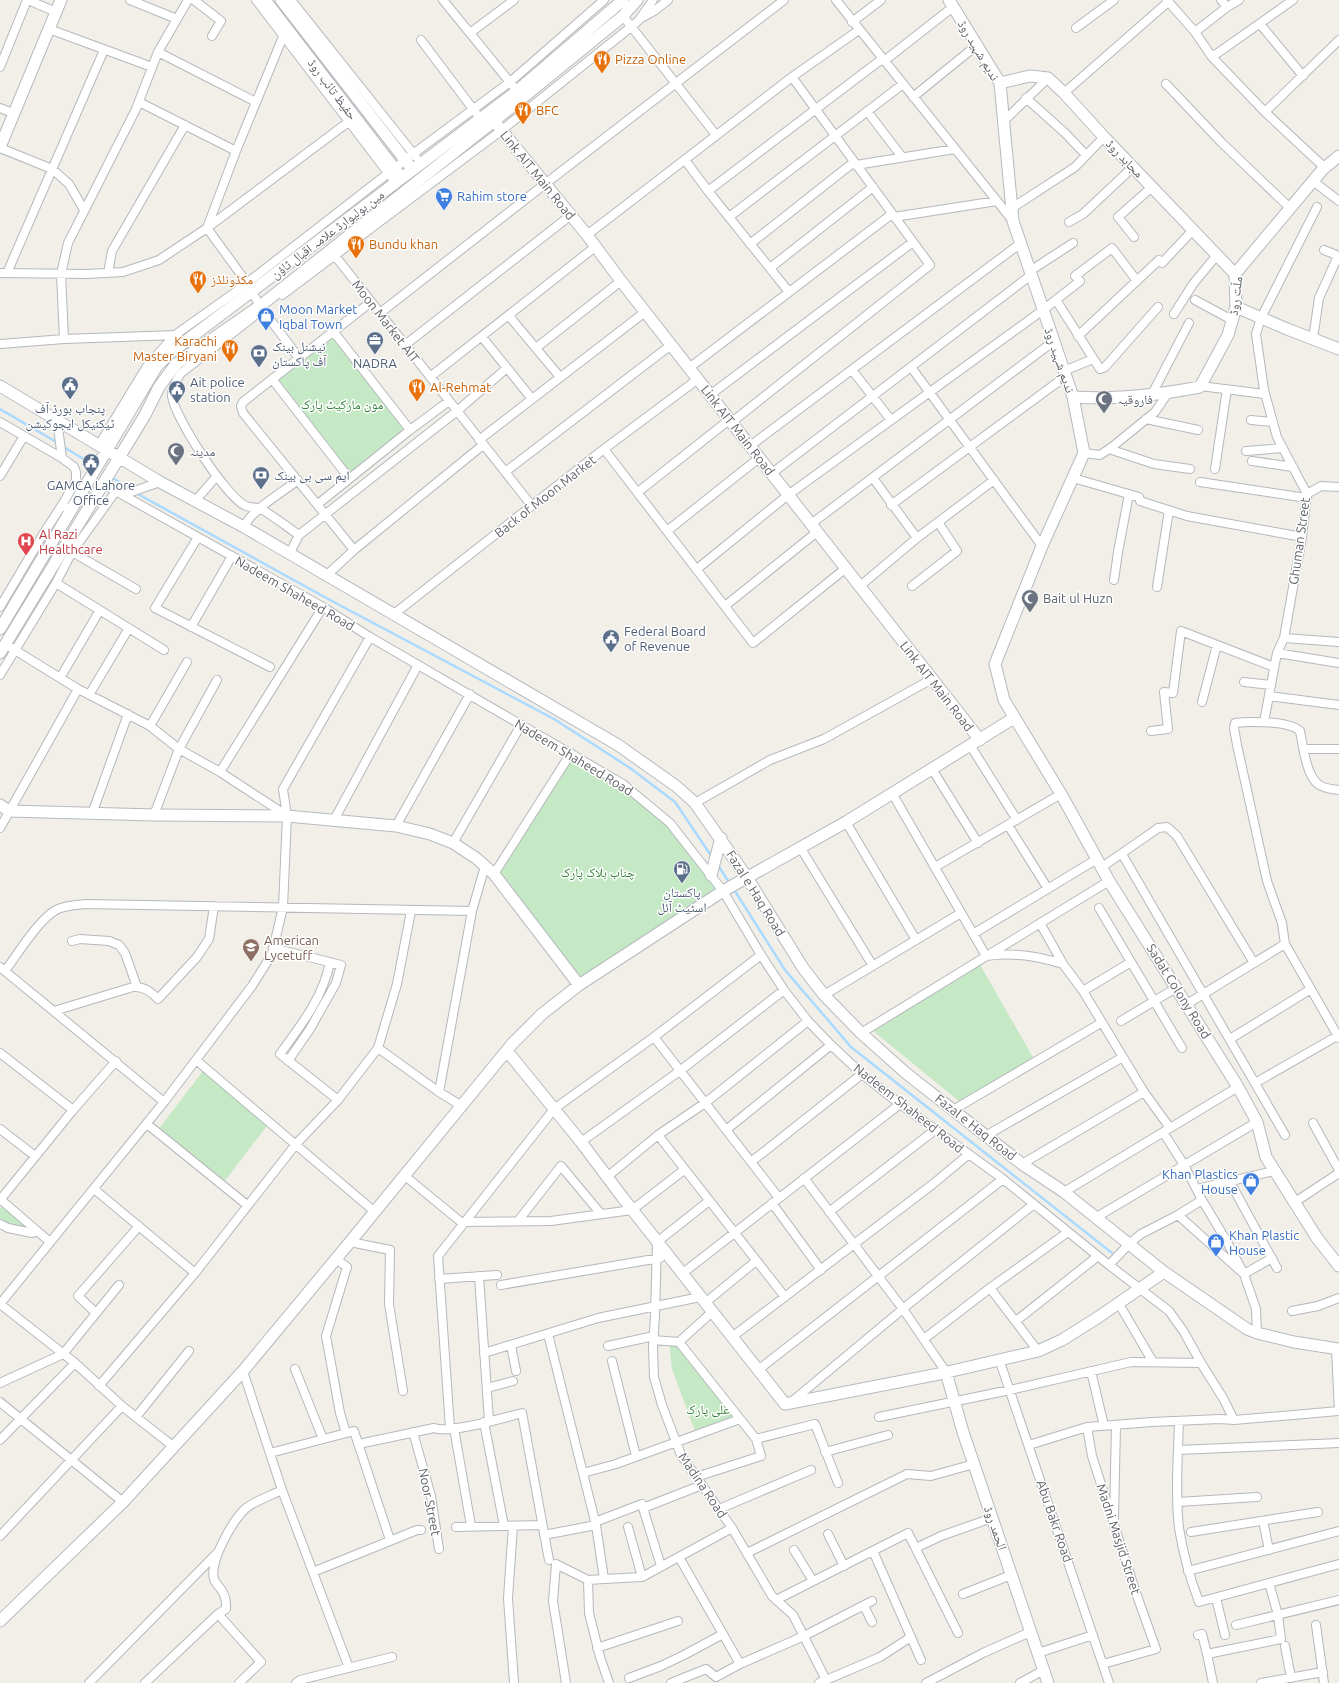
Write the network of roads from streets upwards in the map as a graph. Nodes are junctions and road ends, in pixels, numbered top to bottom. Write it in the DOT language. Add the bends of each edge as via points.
graph roads {
  1 [pos="28,0"];
  2 [pos="61,0"];
  3 [pos="130,0"];
  4 [pos="188,0"];
  5 [pos="194,0"];
  6 [pos="256,0"];
  7 [pos="265,0"];
  8 [pos="281,0"];
  9 [pos="290,0"];
  10 [pos="443,0"];
  11 [pos="514,0"];
  12 [pos="603,0"];
  13 [pos="623,0"];
  14 [pos="637,0"];
  15 [pos="652,0"];
  16 [pos="668,0"];
  17 [pos="784,0"];
  18 [pos="836,0"];
  19 [pos="881,0"];
  20 [pos="1114,0"];
  21 [pos="1221,0"];
  22 [pos="1239,0"];
  23 [pos="1293,0"];
  24 [pos="1167,1"];
  25 [pos="951,3"];
  26 [pos="1227,7"];
  27 [pos="56,12"];
  28 [pos="623,16"];
  29 [pos="177,19"];
  30 [pos="638,20"];
  31 [pos="852,22"];
  32 [pos="1260,24"];
  33 [pos="631,26"];
  34 [pos="1076,28"];
  35 [pos="49,29"];
  36 [pos="859,30"];
  37 [pos="285,31"];
  38 [pos="1195,32"];
  39 [pos="470,33"];
  40 [pos="212,36"];
  41 [pos="421,40"];
  42 [pos="1339,40"];
  43 [pos="977,45"];
  44 [pos="104,50"];
  45 [pos="158,52"];
  46 [pos="1212,57"];
  47 [pos="327,60"];
  48 [pos="883,60"];
  49 [pos="0,67"];
  50 [pos="152,67"];
  51 [pos="317,67"];
  52 [pos="1303,76"];
  53 [pos="792,77"];
  54 [pos="1048,78"];
  55 [pos="676,83"];
  56 [pos="1000,83"];
  57 [pos="902,84"];
  58 [pos="1166,84"];
  59 [pos="514,87"];
  60 [pos="1064,93"];
  61 [pos="913,97"];
  62 [pos="1026,98"];
  63 [pos="139,102"];
  64 [pos="256,102"];
  65 [pos="0,108"];
  66 [pos="473,110"];
  67 [pos="816,110"];
  68 [pos="867,111"];
  69 [pos="1265,112"];
  70 [pos="15,114"];
  71 [pos="481,118"];
  72 [pos="352,120"];
  73 [pos="494,121"];
  74 [pos="1004,121"];
  75 [pos="185,125"];
  76 [pos="502,130"];
  77 [pos="716,135"];
  78 [pos="835,136"];
  79 [pos="1104,137"];
  80 [pos="0,147"];
  81 [pos="955,149"];
  82 [pos="236,151"];
  83 [pos="1086,155"];
  84 [pos="1339,156"];
  85 [pos="902,157"];
  86 [pos="685,160"];
  87 [pos="413,162"];
  88 [pos="855,164"];
  89 [pos="1134,168"];
  90 [pos="1325,168"];
  91 [pos="52,169"];
  92 [pos="395,175"];
  93 [pos="1313,181"];
  94 [pos="545,184"];
  95 [pos="873,187"];
  96 [pos="1152,187"];
  97 [pos="708,192"];
  98 [pos="997,201"];
  99 [pos="1339,201"];
  100 [pos="1317,207"];
  101 [pos="1012,208"];
  102 [pos="1290,208"];
  103 [pos="84,210"];
  104 [pos="571,215"];
  105 [pos="893,215"];
  106 [pos="729,217"];
  107 [pos="1013,221"];
  108 [pos="1070,222"];
  109 [pos="207,228"];
  110 [pos="1193,230"];
  111 [pos="587,235"];
  112 [pos="1134,237"];
  113 [pos="913,242"];
  114 [pos="1021,243"];
  115 [pos="1073,243"];
  116 [pos="750,244"];
  117 [pos="595,247"];
  118 [pos="1324,250"];
  119 [pos="332,253"];
  120 [pos="1217,255"];
  121 [pos="1339,256"];
  122 [pos="770,268"];
  123 [pos="4,273"];
  124 [pos="108,273"];
  125 [pos="1031,273"];
  126 [pos="61,274"];
  127 [pos="1236,274"];
  128 [pos="621,281"];
  129 [pos="1137,281"];
  130 [pos="249,287"];
  131 [pos="789,292"];
  132 [pos="1056,300"];
  133 [pos="1195,300"];
  134 [pos="371,302"];
  135 [pos="261,307"];
  136 [pos="1158,307"];
  137 [pos="1236,307"];
  138 [pos="1043,310"];
  139 [pos="645,312"];
  140 [pos="380,313"];
  141 [pos="1174,314"];
  142 [pos="509,316"];
  143 [pos="1261,318"];
  144 [pos="1232,320"];
  145 [pos="1189,323"];
  146 [pos="334,331"];
  147 [pos="195,334"];
  148 [pos="176,335"];
  149 [pos="1078,336"];
  150 [pos="482,337"];
  151 [pos="1314,339"];
  152 [pos="64,340"];
  153 [pos="1054,341"];
  154 [pos="0,344"];
  155 [pos="405,345"];
  156 [pos="671,345"];
  157 [pos="536,348"];
  158 [pos="1339,349"];
  159 [pos="299,358"];
  160 [pos="1093,359"];
  161 [pos="911,367"];
  162 [pos="507,368"];
  163 [pos="689,368"];
  164 [pos="852,370"];
  165 [pos="1065,373"];
  166 [pos="430,377"];
  167 [pos="560,377"];
  168 [pos="272,379"];
  169 [pos="698,379"];
  170 [pos="0,386"];
  171 [pos="1200,386"];
  172 [pos="159,387"];
  173 [pos="172,389"];
  174 [pos="1228,389"];
  175 [pos="930,392"];
  176 [pos="1168,393"];
  177 [pos="1152,394"];
  178 [pos="1265,394"];
  179 [pos="710,395"];
  180 [pos="872,396"];
  181 [pos="1073,397"];
  182 [pos="532,399"];
  183 [pos="449,401"];
  184 [pos="457,411"];
  185 [pos="1146,419"];
  186 [pos="57,420"];
  187 [pos="891,420"];
  188 [pos="950,420"];
  189 [pos="1251,420"];
  190 [pos="730,421"];
  191 [pos="0,422"];
  192 [pos="1273,422"];
  193 [pos="410,430"];
  194 [pos="1198,430"];
  195 [pos="24,436"];
  196 [pos="481,442"];
  197 [pos="750,446"];
  198 [pos="970,447"];
  199 [pos="1283,448"];
  200 [pos="604,449"];
  201 [pos="1108,449"];
  202 [pos="103,450"];
  203 [pos="1246,451"];
  204 [pos="1084,453"];
  205 [pos="62,458"];
  206 [pos="759,458"];
  207 [pos="1252,461"];
  208 [pos="116,462"];
  209 [pos="1293,467"];
  210 [pos="1190,469"];
  211 [pos="1215,469"];
  212 [pos="505,472"];
  213 [pos="771,474"];
  214 [pos="0,476"];
  215 [pos="216,477"];
  216 [pos="350,478"];
  217 [pos="873,478"];
  218 [pos="1073,478"];
  219 [pos="298,480"];
  220 [pos="994,480"];
  221 [pos="104,482"];
  222 [pos="160,482"];
  223 [pos="1200,482"];
  224 [pos="1339,487"];
  225 [pos="116,491"];
  226 [pos="638,492"];
  227 [pos="125,494"];
  228 [pos="1129,494"];
  229 [pos="788,495"];
  230 [pos="1307,496"];
  231 [pos="196,500"];
  232 [pos="318,504"];
  233 [pos="891,505"];
  234 [pos="532,506"];
  235 [pos="67,508"];
  236 [pos="260,508"];
  237 [pos="1169,510"];
  238 [pos="326,513"];
  239 [pos="938,522"];
  240 [pos="244,527"];
  241 [pos="814,528"];
  242 [pos="667,531"];
  243 [pos="300,535"];
  244 [pos="198,537"];
  245 [pos="1302,537"];
  246 [pos="917,538"];
  247 [pos="1042,546"];
  248 [pos="354,550"];
  249 [pos="72,552"];
  250 [pos="290,553"];
  251 [pos="232,556"];
  252 [pos="846,568"];
  253 [pos="697,570"];
  254 [pos="328,575"];
  255 [pos="1114,580"];
  256 [pos="56,583"];
  257 [pos="860,586"];
  258 [pos="912,586"];
  259 [pos="1157,587"];
  260 [pos="136,589"];
  261 [pos="725,606"];
  262 [pos="0,607"];
  263 [pos="323,608"];
  264 [pos="100,610"];
  265 [pos="394,614"];
  266 [pos="191,627"];
  267 [pos="129,628"];
  268 [pos="0,629"];
  269 [pos="370,637"];
  270 [pos="1284,638"];
  271 [pos="1339,642"];
  272 [pos="1217,645"];
  273 [pos="6,649"];
  274 [pos="164,650"];
  275 [pos="1277,653"];
  276 [pos="187,662"];
  277 [pos="1339,662"];
  278 [pos="418,665"];
  279 [pos="270,667"];
  280 [pos="1274,667"];
  281 [pos="0,675"];
  282 [pos="60,678"];
  283 [pos="932,679"];
  284 [pos="217,680"];
  285 [pos="1244,682"];
  286 [pos="1270,685"];
  287 [pos="78,689"];
  288 [pos="470,694"];
  289 [pos="89,695"];
  290 [pos="1268,696"];
  291 [pos="1202,702"];
  292 [pos="1339,705"];
  293 [pos="128,714"];
  294 [pos="1014,718"];
  295 [pos="1264,722"];
  296 [pos="521,725"];
  297 [pos="150,726"];
  298 [pos="1151,731"];
  299 [pos="975,743"];
  300 [pos="180,749"];
  301 [pos="1304,749"];
  302 [pos="1339,749"];
  303 [pos="571,753"];
  304 [pos="932,769"];
  305 [pos="220,772"];
  306 [pos="1339,790"];
  307 [pos="892,793"];
  308 [pos="1061,794"];
  309 [pos="696,803"];
  310 [pos="5,808"];
  311 [pos="92,814"];
  312 [pos="154,815"];
  313 [pos="287,816"];
  314 [pos="334,820"];
  315 [pos="1017,820"];
  316 [pos="846,822"];
  317 [pos="1008,825"];
  318 [pos="396,826"];
  319 [pos="0,828"];
  320 [pos="721,838"];
  321 [pos="453,843"];
  322 [pos="978,843"];
  323 [pos="800,847"];
  324 [pos="1122,854"];
  325 [pos="1099,863"];
  326 [pos="485,866"];
  327 [pos="935,868"];
  328 [pos="494,874"];
  329 [pos="711,874"];
  330 [pos="744,878"];
  331 [pos="1109,881"];
  332 [pos="1048,889"];
  333 [pos="724,890"];
  334 [pos="214,906"];
  335 [pos="283,907"];
  336 [pos="1098,908"];
  337 [pos="411,910"];
  338 [pos="472,911"];
  339 [pos="961,914"];
  340 [pos="1040,923"];
  341 [pos="973,934"];
  342 [pos="916,940"];
  343 [pos="72,941"];
  344 [pos="1285,944"];
  345 [pos="273,948"];
  346 [pos="761,955"];
  347 [pos="986,956"];
  348 [pos="1131,962"];
  349 [pos="1254,963"];
  350 [pos="1063,964"];
  351 [pos="872,966"];
  352 [pos="2,969"];
  353 [pos="579,985"];
  354 [pos="137,987"];
  355 [pos="1176,988"];
  356 [pos="1311,989"];
  357 [pos="784,990"];
  358 [pos="1083,991"];
  359 [pos="1203,993"];
  360 [pos="824,995"];
  361 [pos="1154,1002"];
  362 [pos="1187,1004"];
  363 [pos="54,1011"];
  364 [pos="808,1021"];
  365 [pos="1121,1022"];
  366 [pos="1101,1023"];
  367 [pos="861,1033"];
  368 [pos="1339,1036"];
  369 [pos="654,1038"];
  370 [pos="1230,1039"];
  371 [pos="831,1045"];
  372 [pos="378,1048"];
  373 [pos="1182,1048"];
  374 [pos="507,1051"];
  375 [pos="0,1053"];
  376 [pos="1123,1057"];
  377 [pos="196,1060"];
  378 [pos="116,1061"];
  379 [pos="681,1070"];
  380 [pos="862,1074"];
  381 [pos="1255,1083"];
  382 [pos="1238,1088"];
  383 [pos="439,1092"];
  384 [pos="1144,1092"];
  385 [pos="338,1100"];
  386 [pos="164,1102"];
  387 [pos="705,1103"];
  388 [pos="900,1104"];
  389 [pos="462,1106"];
  390 [pos="554,1109"];
  391 [pos="73,1110"];
  392 [pos="953,1110"];
  393 [pos="1257,1122"];
  394 [pos="1313,1123"];
  395 [pos="147,1124"];
  396 [pos="0,1129"];
  397 [pos="726,1130"];
  398 [pos="935,1130"];
  399 [pos="1166,1130"];
  400 [pos="987,1135"];
  401 [pos="1286,1135"];
  402 [pos="658,1136"];
  403 [pos="581,1142"];
  404 [pos="296,1144"];
  405 [pos="969,1154"];
  406 [pos="35,1156"];
  407 [pos="751,1162"];
  408 [pos="1022,1164"];
  409 [pos="1184,1165"];
  410 [pos="684,1170"];
  411 [pos="1274,1171"];
  412 [pos="1339,1172"];
  413 [pos="405,1176"];
  414 [pos="607,1177"];
  415 [pos="804,1178"];
  416 [pos="1003,1179"];
  417 [pos="1230,1182"];
  418 [pos="94,1189"];
  419 [pos="1197,1189"];
  420 [pos="1064,1192"];
  421 [pos="779,1198"];
  422 [pos="0,1199"];
  423 [pos="1202,1200"];
  424 [pos="709,1201"];
  425 [pos="1294,1202"];
  426 [pos="772,1204"];
  427 [pos="1034,1204"];
  428 [pos="247,1205"];
  429 [pos="632,1210"];
  430 [pos="376,1212"];
  431 [pos="829,1212"];
  432 [pos="601,1214"];
  433 [pos="1178,1215"];
  434 [pos="1095,1218"];
  435 [pos="518,1221"];
  436 [pos="466,1222"];
  437 [pos="0,1224"];
  438 [pos="139,1226"];
  439 [pos="37,1231"];
  440 [pos="1068,1232"];
  441 [pos="735,1233"];
  442 [pos="50,1242"];
  443 [pos="350,1242"];
  444 [pos="657,1242"];
  445 [pos="1130,1243"];
  446 [pos="854,1245"];
  447 [pos="1098,1256"];
  448 [pos="656,1258"];
  449 [pos="669,1258"];
  450 [pos="1272,1258"];
  451 [pos="336,1259"];
  452 [pos="756,1261"];
  453 [pos="1338,1264"];
  454 [pos="1109,1265"];
  455 [pos="1277,1268"];
  456 [pos="821,1270"];
  457 [pos="1164,1272"];
  458 [pos="195,1273"];
  459 [pos="683,1273"];
  460 [pos="1244,1274"];
  461 [pos="497,1275"];
  462 [pos="479,1276"];
  463 [pos="878,1276"];
  464 [pos="440,1279"];
  465 [pos="119,1285"];
  466 [pos="501,1285"];
  467 [pos="990,1288"];
  468 [pos="1139,1288"];
  469 [pos="785,1297"];
  470 [pos="1339,1298"];
  471 [pos="703,1300"];
  472 [pos="0,1304"];
  473 [pos="1119,1304"];
  474 [pos="656,1307"];
  475 [pos="903,1309"];
  476 [pos="1292,1311"];
  477 [pos="712,1312"];
  478 [pos="96,1313"];
  479 [pos="1016,1321"];
  480 [pos="1257,1333"];
  481 [pos="548,1334"];
  482 [pos="732,1337"];
  483 [pos="653,1338"];
  484 [pos="924,1339"];
  485 [pos="679,1342"];
  486 [pos="511,1345"];
  487 [pos="608,1346"];
  488 [pos="1338,1349"];
  489 [pos="189,1351"];
  490 [pos="1038,1351"];
  491 [pos="484,1353"];
  492 [pos="63,1354"];
  493 [pos="999,1359"];
  494 [pos="612,1361"];
  495 [pos="1153,1362"];
  496 [pos="1201,1363"];
  497 [pos="75,1364"];
  498 [pos="295,1369"];
  499 [pos="516,1370"];
  500 [pos="758,1370"];
  501 [pos="242,1371"];
  502 [pos="1091,1371"];
  503 [pos="946,1372"];
  504 [pos="513,1381"];
  505 [pos="0,1383"];
  506 [pos="99,1386"];
  507 [pos="487,1388"];
  508 [pos="1010,1390"];
  509 [pos="403,1391"];
  510 [pos="0,1402"];
  511 [pos="954,1402"];
  512 [pos="789,1403"];
  513 [pos="122,1406"];
  514 [pos="1339,1411"];
  515 [pos="136,1417"];
  516 [pos="879,1417"];
  517 [pos="21,1419"];
  518 [pos="740,1419"];
  519 [pos="1234,1420"];
  520 [pos="487,1421"];
  521 [pos="1178,1421"];
  522 [pos="1116,1425"];
  523 [pos="1104,1426"];
  524 [pos="1087,1427"];
  525 [pos="452,1428"];
  526 [pos="413,1432"];
  527 [pos="346,1433"];
  528 [pos="888,1435"];
  529 [pos="323,1439"];
  530 [pos="756,1439"];
  531 [pos="0,1440"];
  532 [pos="676,1442"];
  533 [pos="1339,1443"];
  534 [pos="359,1444"];
  535 [pos="1029,1445"];
  536 [pos="174,1447"];
  537 [pos="1178,1450"];
  538 [pos="825,1452"];
  539 [pos="270,1453"];
  540 [pos="636,1456"];
  541 [pos="71,1461"];
  542 [pos="974,1464"];
  543 [pos="811,1470"];
  544 [pos="583,1473"];
  545 [pos="696,1476"];
  546 [pos="838,1483"];
  547 [pos="702,1485"];
  548 [pos="282,1490"];
  549 [pos="1257,1497"];
  550 [pos="123,1502"];
  551 [pos="1178,1502"];
  552 [pos="643,1508"];
  553 [pos="719,1510"];
  554 [pos="1318,1512"];
  555 [pos="992,1518"];
  556 [pos="1263,1521"];
  557 [pos="596,1524"];
  558 [pos="542,1525"];
  559 [pos="1114,1525"];
  560 [pos="471,1526"];
  561 [pos="504,1526"];
  562 [pos="513,1526"];
  563 [pos="456,1527"];
  564 [pos="628,1527"];
  565 [pos="732,1528"];
  566 [pos="421,1530"];
  567 [pos="1339,1531"];
  568 [pos="1191,1532"];
  569 [pos="828,1534"];
  570 [pos="544,1535"];
  571 [pos="0,1536"];
  572 [pos="390,1540"];
  573 [pos="916,1548"];
  574 [pos="439,1549"];
  575 [pos="794,1550"];
  576 [pos="1269,1550"];
  577 [pos="873,1551"];
  578 [pos="216,1554"];
  579 [pos="747,1554"];
  580 [pos="679,1557"];
  581 [pos="549,1560"];
  582 [pos="1339,1564"];
  583 [pos="661,1566"];
  584 [pos="844,1566"];
  585 [pos="1188,1571"];
  586 [pos="313,1572"];
  587 [pos="1011,1575"];
  588 [pos="642,1577"];
  589 [pos="604,1579"];
  590 [pos="588,1580"];
  591 [pos="813,1582"];
  592 [pos="1269,1583"];
  593 [pos="963,1594"];
  594 [pos="1216,1598"];
  595 [pos="776,1600"];
  596 [pos="1339,1600"];
  597 [pos="872,1601"];
  598 [pos="864,1606"];
  599 [pos="218,1614"];
  600 [pos="1278,1615"];
  601 [pos="0,1621"];
  602 [pos="678,1621"];
  603 [pos="872,1622"];
  604 [pos="1236,1625"];
  605 [pos="1316,1625"];
  606 [pos="1030,1632"];
  607 [pos="958,1633"];
  608 [pos="723,1634"];
  609 [pos="1093,1635"];
  610 [pos="1198,1635"];
  611 [pos="1225,1635"];
  612 [pos="804,1636"];
  613 [pos="911,1637"];
  614 [pos="1285,1646"];
  615 [pos="598,1648"];
  616 [pos="1038,1653"];
  617 [pos="1207,1654"];
  618 [pos="392,1657"];
  619 [pos="921,1660"];
  620 [pos="740,1664"];
  621 [pos="1103,1664"];
  622 [pos="349,1668"];
  623 [pos="1044,1670"];
  624 [pos="1323,1672"];
  625 [pos="629,1678"];
  626 [pos="1291,1678"];
  627 [pos="822,1682"];
  628 [pos="89,1683"];
  629 [pos="145,1683"];
  630 [pos="239,1683"];
  631 [pos="296,1683"];
  632 [pos="514,1683"];
  633 [pos="566,1683"];
  634 [pos="609,1683"];
  635 [pos="671,1683"];
  636 [pos="926,1683"];
  637 [pos="1020,1683"];
  638 [pos="1048,1683"];
  639 [pos="1109,1683"];
  640 [pos="1213,1683"];
  641 [pos="1261,1683"];
  642 [pos="1324,1683"];
  1 -- 27 [label="street"];
  1 -- 49 [label="street"];
  2 -- 27 [label="street"];
  3 -- 29 [label="street"];
  4 -- 29 [label="street"];
  5 -- 40 [label="street" via="221,21"];
  6 -- 37 [label="street"];
  7 -- 37 [label="street, حفیظ تائب روڈ"];
  8 -- 47 [label="street, حفیظ تائب روڈ"];
  9 -- 87 [label="street"];
  10 -- 39 [label="street"];
  11 -- 39 [label="street"];
  12 -- 59 [label="street"];
  13 -- 59 [label="street, مین بولیوارڈ علامہ اقبال ٹاؤن"];
  14 -- 28 [label="street, مین بولیوارڈ علامہ اقبال ٹاؤن"];
  15 -- 30 [label="street"];
  16 -- 30 [label="street"];
  17 -- 55 [label="street"];
  18 -- 31 [label="street"];
  19 -- 31 [label="street"];
  20 -- 34 [label="street"];
  21 -- 26 [label="street"];
  22 -- 26 [label="street"];
  23 -- 32 [label="street"];
  24 -- 38 [label="street"];
  24 -- 60 [label="street"];
  25 -- 43 [label="street, ندیم شہید روڈ"];
  25 -- 48 [label="street"];
  26 -- 38 [label="street"];
  27 -- 35 [label="street"];
  28 -- 33 [label="street"];
  28 -- 73 [label="street, مین بولیوارڈ علامہ اقبال ٹاؤن"];
  29 -- 45 [label="street"];
  30 -- 33 [label="street"];
  31 -- 36 [label="street"];
  32 -- 46 [label="street"];
  32 -- 52 [label="street"];
  33 -- 55 [label="street"];
  33 -- 76 [label="street"];
  35 -- 44 [label="street"];
  35 -- 70 [label="street"];
  36 -- 48 [label="street"];
  36 -- 53 [label="street"];
  37 -- 51 [label="street, حفیظ تائب روڈ"];
  37 -- 64 [label="street"];
  37 -- 72 [label="street"];
  38 -- 46 [label="street"];
  39 -- 59 [label="street"];
  41 -- 66 [label="street"];
  42 -- 52 [label="street"];
  43 -- 56 [label="street, ندیم شہید روڈ"];
  43 -- 61 [label="street"];
  44 -- 50 [label="street"];
  44 -- 91 [label="street"];
  45 -- 50 [label="street"];
  45 -- 64 [label="street"];
  46 -- 69 [label="street"];
  47 -- 51 [label="street"];
  47 -- 87 [label="street, حفیظ تائب روڈ"];
  48 -- 57 [label="street"];
  48 -- 67 [label="street"];
  50 -- 63 [label="street"];
  51 -- 72 [label="street, حفیظ تائب روڈ"];
  52 -- 69 [label="street"];
  53 -- 67 [label="street"];
  53 -- 77 [label="street"];
  54 -- 56 [label="street" via="1030,76"];
  54 -- 60 [label="street, مجاہد روڈ"];
  54 -- 62 [label="street"];
  55 -- 77 [label="street"];
  55 -- 94 [label="street"];
  56 -- 74 [label="street, ندیم شہید روڈ"];
  57 -- 61 [label="street"];
  57 -- 68 [label="street"];
  58 -- 102 [label="street" via="1222,143"];
  59 -- 66 [label="street"];
  59 -- 71 [label="street, مین بولیوارڈ علامہ اقبال ٹاؤن"];
  60 -- 79 [label="street, مجاہد روڈ"];
  61 -- 81 [label="street"];
  62 -- 74 [label="street"];
  62 -- 83 [label="street"];
  63 -- 75 [label="street"];
  63 -- 103 [label="street"];
  64 -- 82 [label="street"];
  65 -- 70 [label="street"];
  66 -- 71 [label="street"];
  66 -- 87 [label="street"];
  67 -- 78 [label="street"];
  67 -- 97 [label="street"];
  68 -- 78 [label="street"];
  68 -- 85 [label="street"];
  69 -- 90 [label="street"];
  70 -- 80 [label="street"];
  71 -- 87 [label="street, مین بولیوارڈ علامہ اقبال ٹاؤن"];
  72 -- 92 [label="street, حفیظ تائب روڈ"];
  72 -- 109 [label="street"];
  73 -- 76 [label="street, Link AIT Main Road"];
  73 -- 119 [label="street, مین بولیوارڈ علامہ اقبال ٹاؤن"];
  74 -- 101 [label="street, ندیم شہید روڈ"];
  75 -- 82 [label="street"];
  75 -- 124 [label="street" via="112,251"];
  76 -- 94 [label="street, Link AIT Main Road"];
  76 -- 119 [label="street"];
  77 -- 86 [label="street"];
  78 -- 88 [label="street"];
  78 -- 106 [label="street"];
  79 -- 83 [label="street"];
  79 -- 89 [label="street, مجاہد روڈ"];
  80 -- 91 [label="street"];
  81 -- 85 [label="street"];
  81 -- 98 [label="street"];
  82 -- 109 [label="street"];
  83 -- 101 [label="street" via="1075,167"];
  84 -- 90 [label="street, ملّت روڈ"];
  85 -- 88 [label="street"];
  86 -- 97 [label="street"];
  86 -- 111 [label="street"];
  87 -- 92 [label="street, مین بولیوارڈ علامہ اقبال ٹاؤن"];
  88 -- 95 [label="street"];
  88 -- 116 [label="street"];
  89 -- 96 [label="street, مجاہد روڈ"];
  89 -- 108 [label="street" via="1083,214"];
  90 -- 93 [label="street, ملّت روڈ"];
  91 -- 103 [label="street" via="69,184"];
  91 -- 123 [label="street"];
  92 -- 130 [label="street, مین بولیوارڈ علامہ اقبال ٹاؤن"];
  93 -- 99 [label="street"];
  93 -- 102 [label="street, ملّت روڈ"];
  94 -- 104 [label="street, Link AIT Main Road"];
  94 -- 140 [label="street"];
  95 -- 105 [label="street"];
  95 -- 122 [label="street"];
  96 -- 110 [label="street, مجاہد روڈ"];
  96 -- 112 [label="street" via="1118,217"];
  97 -- 106 [label="street"];
  98 -- 105 [label="street"];
  98 -- 107 [label="street"];
  100 -- 143 [label="street, Ghuman Street"];
  101 -- 107 [label="street, ندیم شہید روڈ"];
  102 -- 127 [label="street, ملّت روڈ"];
  103 -- 126 [label="street" via="68,243"];
  104 -- 111 [label="street, Link AIT Main Road"];
  104 -- 155 [label="street"];
  105 -- 113 [label="street"];
  105 -- 131 [label="street"];
  106 -- 116 [label="street"];
  107 -- 114 [label="street, ندیم شہید روڈ"];
  109 -- 124 [label="street" via="159,260 123,272"];
  109 -- 130 [label="street"];
  110 -- 120 [label="street, مجاہد روڈ"];
  110 -- 129 [label="street" via="1162,263 1160,260"];
  111 -- 117 [label="street, Link AIT Main Road"];
  113 -- 179 [label="street"];
  113 -- 190 [label="street" via="930,265"];
  114 -- 125 [label="street, ندیم شہید روڈ"];
  114 -- 164 [label="street"];
  115 -- 125 [label="street"];
  116 -- 122 [label="street"];
  117 -- 128 [label="street, Link AIT Main Road"];
  117 -- 142 [label="street"];
  118 -- 121 [label="street"];
  119 -- 134 [label="street, Moon Market AIT"];
  119 -- 135 [label="street, مین بولیوارڈ علامہ اقبال ٹاؤن"];
  120 -- 127 [label="street, مجاہد روڈ"];
  120 -- 141 [label="street" via="1193,284"];
  121 -- 151 [label="street" via="1319,298"];
  122 -- 131 [label="street"];
  123 -- 126 [label="street"];
  124 -- 126 [label="street"];
  125 -- 138 [label="street, ندیم شہید روڈ"];
  125 -- 161 [label="street"];
  126 -- 152 [label="street"];
  127 -- 137 [label="street, ملّت روڈ"];
  128 -- 139 [label="street, Link AIT Main Road"];
  128 -- 157 [label="street"];
  129 -- 132 [label="street" via="1112,248 1074,276 1080,281"];
  129 -- 149 [label="street"];
  130 -- 135 [label="street"];
  130 -- 147 [label="street, مین بولیوارڈ علامہ اقبال ٹاؤن"];
  130 -- 148 [label="street"];
  131 -- 163 [label="street"];
  132 -- 138 [label="street"];
  132 -- 149 [label="street"];
  133 -- 144 [label="street"];
  134 -- 140 [label="street, Moon Market AIT"];
  134 -- 146 [label="street"];
  135 -- 159 [label="street"];
  135 -- 172 [label="street, مین بولیوارڈ علامہ اقبال ٹاؤن" via="176,364"];
  135 -- 173 [label="street" via="181,373"];
  136 -- 160 [label="street" via="1105,367 1100,369"];
  137 -- 143 [label="street"];
  137 -- 144 [label="street, ملّت روڈ"];
  138 -- 153 [label="street, ندیم شہید روڈ"];
  138 -- 175 [label="street"];
  139 -- 156 [label="street, Link AIT Main Road"];
  139 -- 167 [label="street"];
  140 -- 155 [label="street, Moon Market AIT"];
  142 -- 150 [label="street"];
  142 -- 157 [label="street"];
  143 -- 151 [label="street"];
  143 -- 178 [label="street, Ghuman Street" via="1256,334"];
  144 -- 171 [label="street, ملّت روڈ" via="1228,335"];
  145 -- 177 [label="street"];
  146 -- 159 [label="street"];
  146 -- 193 [label="street"];
  147 -- 148 [label="street"];
  147 -- 202 [label="street, مین بولیوارڈ علامہ اقبال ٹاؤن" via="158,366"];
  148 -- 152 [label="street"];
  148 -- 202 [label="street" via="147,366"];
  149 -- 160 [label="street"];
  150 -- 162 [label="street"];
  150 -- 166 [label="street"];
  151 -- 158 [label="street"];
  152 -- 154 [label="street"];
  153 -- 165 [label="street, ندیم شہید روڈ"];
  153 -- 188 [label="street"];
  155 -- 166 [label="street, Moon Market AIT"];
  156 -- 163 [label="street, Link AIT Main Road"];
  156 -- 212 [label="street"];
  157 -- 167 [label="street"];
  159 -- 168 [label="street"];
  160 -- 165 [label="street"];
  161 -- 175 [label="street"];
  161 -- 180 [label="street"];
  162 -- 182 [label="street"];
  162 -- 184 [label="street"];
  163 -- 169 [label="street, Link AIT Main Road"];
  164 -- 180 [label="street"];
  164 -- 197 [label="street"];
  165 -- 181 [label="street, ندیم شہید روڈ"];
  165 -- 198 [label="street"];
  166 -- 183 [label="street, Moon Market AIT"];
  167 -- 182 [label="street"];
  168 -- 216 [label="street"];
  168 -- 219 [label="street" via="241,406 243,413"];
  169 -- 179 [label="street, Link AIT Main Road"];
  169 -- 200 [label="street, Back of Moon Market"];
  170 -- 186 [label="street"];
  171 -- 174 [label="street"];
  171 -- 176 [label="street"];
  172 -- 173 [label="street"];
  172 -- 208 [label="street, مین بولیوارڈ علامہ اقبال ٹاؤن"];
  173 -- 215 [label="street" via="176,411"];
  174 -- 178 [label="street"];
  174 -- 211 [label="street"];
  175 -- 187 [label="street"];
  175 -- 188 [label="street"];
  176 -- 177 [label="street"];
  176 -- 185 [label="street" via="1155,412"];
  177 -- 181 [label="street" via="1102,399"];
  178 -- 192 [label="street, Ghuman Street"];
  179 -- 190 [label="street, Link AIT Main Road"];
  180 -- 187 [label="street"];
  180 -- 213 [label="street"];
  181 -- 204 [label="street, ندیم شہید روڈ"];
  182 -- 196 [label="street"];
  183 -- 184 [label="street, Moon Market AIT"];
  183 -- 193 [label="street"];
  184 -- 196 [label="street, Moon Market AIT"];
  184 -- 238 [label="street"];
  185 -- 194 [label="street"];
  185 -- 201 [label="street"];
  186 -- 202 [label="street"];
  186 -- 205 [label="street"];
  187 -- 229 [label="street"];
  188 -- 198 [label="street"];
  188 -- 217 [label="street"];
  189 -- 192 [label="street"];
  190 -- 197 [label="street, Link AIT Main Road"];
  190 -- 226 [label="street"];
  191 -- 195 [label="street"];
  192 -- 199 [label="street, Ghuman Street"];
  193 -- 216 [label="street"];
  195 -- 205 [label="street"];
  195 -- 214 [label="street"];
  196 -- 212 [label="street, Moon Market AIT"];
  196 -- 248 [label="street"];
  197 -- 206 [label="street, Link AIT Main Road"];
  198 -- 220 [label="street"];
  198 -- 233 [label="street"];
  199 -- 203 [label="street"];
  199 -- 209 [label="street, Ghuman Street"];
  200 -- 226 [label="street"];
  200 -- 234 [label="street, Back of Moon Market"];
  201 -- 204 [label="street" via="1100,455"];
  201 -- 210 [label="street" via="1154,464"];
  202 -- 208 [label="street"];
  202 -- 235 [label="street, مین بولیوارڈ علامہ اقبال ٹاؤن" via="93,473"];
  204 -- 218 [label="street"];
  205 -- 235 [label="street" via="74,467 77,477"];
  206 -- 213 [label="street, Link AIT Main Road"];
  206 -- 242 [label="street"];
  207 -- 209 [label="street"];
  208 -- 221 [label="street, مین بولیوارڈ علامہ اقبال ٹاؤن"];
  208 -- 222 [label="street"];
  209 -- 230 [label="street, Ghuman Street"];
  212 -- 234 [label="street, Moon Market AIT"];
  213 -- 229 [label="street, Link AIT Main Road"];
  215 -- 231 [label="street"];
  215 -- 236 [label="street" via="246,506"];
  216 -- 232 [label="street"];
  217 -- 233 [label="street"];
  217 -- 241 [label="street"];
  218 -- 228 [label="street"];
  218 -- 247 [label="street"];
  219 -- 232 [label="street"];
  219 -- 236 [label="street"];
  220 -- 239 [label="street"];
  220 -- 247 [label="street"];
  221 -- 225 [label="street, Nadeem Shaheed Road"];
  221 -- 273 [label="street"];
  222 -- 227 [label="street"];
  222 -- 231 [label="street"];
  223 -- 230 [label="street"];
  224 -- 230 [label="street" via="1321,486"];
  225 -- 227 [label="street, Nadeem Shaheed Road"];
  225 -- 249 [label="street"];
  226 -- 242 [label="street"];
  227 -- 244 [label="street, Nadeem Shaheed Road"];
  228 -- 237 [label="street" via="1140,501"];
  228 -- 255 [label="street"];
  229 -- 241 [label="street, Link AIT Main Road"];
  229 -- 253 [label="street"];
  230 -- 245 [label="street, Ghuman Street"];
  231 -- 240 [label="street"];
  232 -- 238 [label="street"];
  233 -- 246 [label="street"];
  234 -- 265 [label="street, Back of Moon Market"];
  235 -- 262 [label="street" via="42,536"];
  235 -- 268 [label="street, مین بولیوارڈ علامہ اقبال ٹاؤن"];
  236 -- 240 [label="street"];
  236 -- 243 [label="street"];
  237 -- 245 [label="street" via="1187,516"];
  237 -- 259 [label="street"];
  238 -- 243 [label="street"];
  238 -- 248 [label="street"];
  239 -- 246 [label="street"];
  239 -- 258 [label="street" via="957,551"];
  240 -- 250 [label="street"];
  241 -- 252 [label="street, Link AIT Main Road"];
  241 -- 261 [label="street"];
  242 -- 253 [label="street"];
  243 -- 250 [label="street"];
  244 -- 251 [label="street, Nadeem Shaheed Road"];
  244 -- 266 [label="street" via="155,608"];
  245 -- 270 [label="street, Ghuman Street"];
  246 -- 257 [label="street"];
  247 -- 294 [label="street" via="995,664 1004,700"];
  248 -- 254 [label="street"];
  249 -- 256 [label="street"];
  249 -- 260 [label="street"];
  250 -- 254 [label="street"];
  251 -- 263 [label="street, Nadeem Shaheed Road"];
  251 -- 266 [label="street"];
  252 -- 257 [label="street, Link AIT Main Road"];
  252 -- 261 [label="street" via="753,643"];
  253 -- 261 [label="street"];
  254 -- 265 [label="street"];
  256 -- 264 [label="street"];
  256 -- 273 [label="street"];
  257 -- 283 [label="street, Link AIT Main Road"];
  263 -- 269 [label="street, Nadeem Shaheed Road"];
  263 -- 305 [label="street"];
  264 -- 267 [label="street"];
  264 -- 282 [label="street"];
  265 -- 309 [label="street" via="618,745"];
  266 -- 279 [label="street"];
  267 -- 274 [label="street"];
  267 -- 289 [label="street"];
  269 -- 278 [label="street, Nadeem Shaheed Road"];
  269 -- 313 [label="street" via="283,789"];
  270 -- 271 [label="street"];
  270 -- 275 [label="street, Ghuman Street"];
  272 -- 280 [label="street"];
  272 -- 291 [label="street"];
  272 -- 298 [label="street" via="1181,631 1173,693 1164,692 1168,729"];
  273 -- 281 [label="street"];
  273 -- 282 [label="street"];
  275 -- 277 [label="street"];
  275 -- 280 [label="street, Ghuman Street"];
  276 -- 297 [label="street"];
  278 -- 288 [label="street, Nadeem Shaheed Road"];
  278 -- 314 [label="street"];
  280 -- 286 [label="street, Ghuman Street"];
  282 -- 287 [label="street"];
  283 -- 299 [label="street, Link AIT Main Road"];
  283 -- 309 [label="street" via="824,740 770,760"];
  284 -- 300 [label="street"];
  285 -- 286 [label="street"];
  286 -- 290 [label="street, Ghuman Street"];
  287 -- 289 [label="street"];
  287 -- 310 [label="street"];
  288 -- 296 [label="street, Nadeem Shaheed Road"];
  288 -- 318 [label="street"];
  289 -- 293 [label="street"];
  290 -- 292 [label="street"];
  290 -- 295 [label="street, Ghuman Street"];
  293 -- 297 [label="street"];
  293 -- 311 [label="street"];
  294 -- 299 [label="street"];
  294 -- 308 [label="street, Sadat Colony Road"];
  295 -- 301 [label="street" via="1296,727 1300,731"];
  295 -- 344 [label="street" via="1235,723 1234,728 1267,881 1282,923"];
  296 -- 303 [label="street, Nadeem Shaheed Road"];
  296 -- 321 [label="street"];
  297 -- 300 [label="street"];
  299 -- 304 [label="street"];
  299 -- 315 [label="street"];
  300 -- 305 [label="street"];
  300 -- 312 [label="street"];
  301 -- 302 [label="street"];
  301 -- 306 [label="street" via="1308,767 1317,783 1328,789"];
  303 -- 328 [label="street"];
  303 -- 329 [label="street, Nadeem Shaheed Road" via="623,784 670,823"];
  304 -- 307 [label="street"];
  304 -- 322 [label="street"];
  305 -- 313 [label="street"];
  307 -- 316 [label="street"];
  307 -- 327 [label="street"];
  308 -- 315 [label="street"];
  308 -- 325 [label="street, Sadat Colony Road"];
  309 -- 320 [label="street, Fazal e Haq Road"];
  310 -- 311 [label="street"];
  310 -- 319 [label="street"];
  311 -- 312 [label="street"];
  312 -- 313 [label="street"];
  313 -- 314 [label="street"];
  313 -- 335 [label="street"];
  314 -- 318 [label="street"];
  315 -- 317 [label="street"];
  316 -- 323 [label="street"];
  316 -- 342 [label="street"];
  317 -- 322 [label="street"];
  317 -- 332 [label="street"];
  318 -- 321 [label="street" via="430,834"];
  320 -- 329 [label="street"];
  320 -- 330 [label="street, Fazal e Haq Road"];
  321 -- 326 [label="street"];
  322 -- 327 [label="street"];
  323 -- 330 [label="street"];
  323 -- 351 [label="street"];
  324 -- 325 [label="street"];
  324 -- 349 [label="street" via="1158,828 1167,827 1177,836"];
  324 -- 359 [label="street"];
  325 -- 331 [label="street, Sadat Colony Road"];
  325 -- 332 [label="street"];
  326 -- 328 [label="street"];
  326 -- 338 [label="street"];
  327 -- 339 [label="street"];
  328 -- 353 [label="street"];
  329 -- 333 [label="street, Nadeem Shaheed Road"];
  330 -- 333 [label="street"];
  330 -- 360 [label="street, Fazal e Haq Road" via="803,968"];
  331 -- 340 [label="street"];
  331 -- 355 [label="street, Sadat Colony Road"];
  332 -- 341 [label="street"];
  333 -- 346 [label="street, Nadeem Shaheed Road"];
  333 -- 353 [label="street"];
  334 -- 335 [label="street"];
  334 -- 352 [label="street" via="67,906 56,910 45,919"];
  334 -- 354 [label="street" via="209,939 197,957 158,999 150,992"];
  335 -- 337 [label="street"];
  335 -- 345 [label="street"];
  336 -- 348 [label="street"];
  337 -- 338 [label="street"];
  337 -- 372 [label="street" via="397,984"];
  338 -- 383 [label="street"];
  339 -- 341 [label="street"];
  339 -- 342 [label="street"];
  340 -- 347 [label="street"];
  340 -- 350 [label="street"];
  341 -- 347 [label="street"];
  342 -- 351 [label="street"];
  343 -- 354 [label="street" via="109,941 119,945"];
  344 -- 349 [label="street"];
  344 -- 356 [label="street"];
  345 -- 377 [label="street" via="272,954 252,986"];
  345 -- 385 [label="street" via="340,965 336,983 288,1061"];
  346 -- 357 [label="street, Nadeem Shaheed Road"];
  346 -- 369 [label="street"];
  347 -- 350 [label="street" via="1020,955"];
  347 -- 367 [label="street"];
  348 -- 358 [label="street"];
  348 -- 361 [label="street"];
  349 -- 359 [label="street"];
  350 -- 358 [label="street"];
  351 -- 360 [label="street"];
  352 -- 363 [label="street"];
  353 -- 374 [label="street" via="542,1014"];
  354 -- 363 [label="street"];
  355 -- 361 [label="street"];
  355 -- 362 [label="street, Sadat Colony Road"];
  356 -- 368 [label="street"];
  356 -- 370 [label="street"];
  357 -- 364 [label="street, Nadeem Shaheed Road"];
  357 -- 379 [label="street"];
  358 -- 366 [label="street"];
  359 -- 362 [label="street"];
  359 -- 370 [label="street"];
  360 -- 367 [label="street, Fazal e Haq Road"];
  361 -- 365 [label="street"];
  361 -- 373 [label="street"];
  362 -- 382 [label="street, Sadat Colony Road"];
  363 -- 378 [label="street"];
  364 -- 371 [label="street, Nadeem Shaheed Road"];
  364 -- 387 [label="street"];
  366 -- 376 [label="street"];
  366 -- 392 [label="street"];
  367 -- 392 [label="street, Fazal e Haq Road"];
  368 -- 381 [label="street"];
  369 -- 379 [label="street"];
  369 -- 390 [label="street"];
  370 -- 381 [label="street"];
  371 -- 380 [label="street, Nadeem Shaheed Road"];
  371 -- 397 [label="street"];
  372 -- 383 [label="street"];
  372 -- 385 [label="street"];
  374 -- 389 [label="street"];
  374 -- 390 [label="street"];
  375 -- 391 [label="street"];
  376 -- 384 [label="street"];
  376 -- 400 [label="street"];
  377 -- 386 [label="street"];
  377 -- 404 [label="street"];
  378 -- 386 [label="street"];
  378 -- 391 [label="street"];
  379 -- 387 [label="street"];
  379 -- 403 [label="street"];
  380 -- 388 [label="street, Nadeem Shaheed Road"];
  380 -- 407 [label="street"];
  381 -- 401 [label="street"];
  382 -- 393 [label="street, Sadat Colony Road"];
  382 -- 399 [label="street"];
  383 -- 389 [label="street"];
  384 -- 399 [label="street"];
  384 -- 408 [label="street"];
  385 -- 404 [label="street"];
  386 -- 395 [label="street"];
  387 -- 397 [label="street"];
  387 -- 402 [label="street"];
  388 -- 398 [label="street, Nadeem Shaheed Road"];
  388 -- 415 [label="street"];
  389 -- 413 [label="street"];
  390 -- 403 [label="street"];
  390 -- 436 [label="street"];
  391 -- 406 [label="street"];
  392 -- 400 [label="street, Fazal e Haq Road"];
  393 -- 409 [label="street"];
  393 -- 411 [label="street, Sadat Colony Road" via="1266,1157"];
  394 -- 412 [label="street"];
  395 -- 418 [label="street"];
  395 -- 428 [label="street"];
  396 -- 406 [label="street"];
  397 -- 407 [label="street"];
  398 -- 405 [label="street, Nadeem Shaheed Road"];
  398 -- 431 [label="street"];
  399 -- 409 [label="street"];
  399 -- 420 [label="street"];
  400 -- 408 [label="street, Fazal e Haq Road"];
  402 -- 410 [label="street"];
  402 -- 414 [label="street"];
  403 -- 414 [label="street"];
  404 -- 428 [label="street"];
  404 -- 430 [label="street"];
  405 -- 416 [label="street, Nadeem Shaheed Road"];
  405 -- 446 [label="street"];
  406 -- 422 [label="street"];
  407 -- 421 [label="street"];
  408 -- 420 [label="street, Fazal e Haq Road"];
  409 -- 419 [label="street"];
  409 -- 434 [label="street"];
  410 -- 424 [label="street"];
  410 -- 429 [label="street"];
  411 -- 417 [label="street"];
  411 -- 425 [label="street, Sadat Colony Road"];
  412 -- 425 [label="street"];
  413 -- 430 [label="street"];
  413 -- 436 [label="street" via="461,1222"];
  414 -- 429 [label="street"];
  415 -- 421 [label="street"];
  415 -- 431 [label="street"];
  416 -- 427 [label="street, Nadeem Shaheed Road"];
  416 -- 463 [label="street"];
  417 -- 419 [label="street"];
  417 -- 450 [label="street"];
  418 -- 438 [label="street"];
  418 -- 442 [label="street"];
  419 -- 423 [label="street"];
  420 -- 434 [label="street, Fazal e Haq Road"];
  421 -- 426 [label="street"];
  422 -- 439 [label="street"];
  423 -- 433 [label="street"];
  423 -- 460 [label="street"];
  424 -- 441 [label="street"];
  424 -- 444 [label="street"];
  425 -- 453 [label="street, Sadat Colony Road" via="1317,1238"];
  426 -- 441 [label="street"];
  426 -- 456 [label="street"];
  427 -- 440 [label="street, Nadeem Shaheed Road"];
  427 -- 475 [label="street"];
  428 -- 458 [label="street"];
  429 -- 432 [label="street"];
  429 -- 444 [label="street"];
  430 -- 443 [label="street"];
  431 -- 446 [label="street"];
  432 -- 435 [label="street" via="551,1221"];
  432 -- 435 [label="street" via="561,1166"];
  433 -- 445 [label="street"];
  433 -- 460 [label="street"];
  434 -- 445 [label="street, Fazal e Haq Road"];
  435 -- 436 [label="street"];
  436 -- 464 [label="street" via="438,1256"];
  437 -- 439 [label="street" via="32,1233"];
  438 -- 458 [label="street"];
  438 -- 478 [label="street" via="78,1296"];
  439 -- 442 [label="street"];
  440 -- 447 [label="street, Nadeem Shaheed Road"];
  440 -- 467 [label="street"];
  441 -- 452 [label="street"];
  441 -- 459 [label="street"];
  442 -- 472 [label="street"];
  443 -- 451 [label="street"];
  443 -- 509 [label="street" via="390,1250 389,1304"];
  444 -- 448 [label="street, Madina Road"];
  444 -- 449 [label="street"];
  445 -- 454 [label="street"];
  445 -- 457 [label="street, Fazal e Haq Road"];
  446 -- 456 [label="street"];
  446 -- 463 [label="street"];
  447 -- 454 [label="street, Nadeem Shaheed Road"];
  447 -- 479 [label="street"];
  448 -- 449 [label="street"];
  448 -- 466 [label="street"];
  448 -- 474 [label="street, Madina Road"];
  449 -- 459 [label="street"];
  450 -- 455 [label="street"];
  450 -- 460 [label="street"];
  451 -- 501 [label="street"];
  451 -- 527 [label="street" via="347,1267 326,1336"];
  452 -- 469 [label="street"];
  452 -- 471 [label="street"];
  454 -- 468 [label="street, Nadeem Shaheed Road"];
  456 -- 469 [label="street"];
  457 -- 468 [label="street"];
  457 -- 480 [label="street, Fazal e Haq Road" via="1247,1329"];
  458 -- 506 [label="street"];
  459 -- 471 [label="street"];
  460 -- 480 [label="street" via="1256,1309"];
  461 -- 462 [label="street"];
  462 -- 464 [label="street"];
  462 -- 491 [label="street"];
  463 -- 475 [label="street"];
  463 -- 500 [label="street"];
  464 -- 525 [label="street"];
  465 -- 478 [label="street"];
  467 -- 479 [label="street"];
  467 -- 484 [label="street"];
  468 -- 473 [label="street"];
  468 -- 496 [label="street, Nadeem Shaheed Road" via="1168,1311 1184,1332"];
  469 -- 482 [label="street"];
  470 -- 476 [label="street" via="1318,1306"];
  471 -- 474 [label="street"];
  471 -- 477 [label="street"];
  472 -- 492 [label="street"];
  473 -- 490 [label="street" via="1062,1340"];
  473 -- 495 [label="street"];
  474 -- 481 [label="street" via="598,1318"];
  474 -- 483 [label="street, Madina Road"];
  475 -- 484 [label="street"];
  475 -- 512 [label="street"];
  477 -- 482 [label="street"];
  477 -- 485 [label="street"];
  478 -- 492 [label="street"];
  479 -- 490 [label="street"];
  480 -- 488 [label="street, Fazal e Haq Road"];
  481 -- 486 [label="street"];
  481 -- 544 [label="street"];
  482 -- 500 [label="street"];
  483 -- 485 [label="street"];
  483 -- 487 [label="street"];
  483 -- 532 [label="street, Madina Road" via="654,1376"];
  484 -- 503 [label="street"];
  485 -- 518 [label="street"];
  486 -- 491 [label="street"];
  486 -- 499 [label="street"];
  488 -- 514 [label="street"];
  489 -- 515 [label="street"];
  490 -- 493 [label="street"];
  491 -- 507 [label="street"];
  492 -- 497 [label="street"];
  492 -- 505 [label="street"];
  493 -- 503 [label="street"];
  493 -- 508 [label="street, Abu Bakr Road"];
  494 -- 540 [label="street"];
  495 -- 496 [label="street"];
  495 -- 502 [label="street" via="1131,1362"];
  496 -- 519 [label="street, Nadeem Shaheed Road"];
  497 -- 506 [label="street"];
  497 -- 517 [label="street"];
  498 -- 529 [label="street"];
  500 -- 512 [label="street" via="785,1404"];
  501 -- 536 [label="street"];
  501 -- 539 [label="street"];
  502 -- 508 [label="street"];
  502 -- 523 [label="street"];
  503 -- 511 [label="street, الحمد روڈ"];
  503 -- 512 [label="street"];
  504 -- 507 [label="street"];
  506 -- 513 [label="street"];
  507 -- 520 [label="street"];
  508 -- 511 [label="street"];
  508 -- 535 [label="street, Abu Bakr Road"];
  510 -- 517 [label="street"];
  511 -- 516 [label="street"];
  511 -- 542 [label="street, الحمد روڈ"];
  513 -- 515 [label="street"];
  513 -- 541 [label="street"];
  514 -- 519 [label="street"];
  515 -- 536 [label="street"];
  517 -- 531 [label="street"];
  517 -- 541 [label="street"];
  518 -- 530 [label="street"];
  518 -- 532 [label="street"];
  519 -- 521 [label="street"];
  520 -- 525 [label="street"];
  520 -- 558 [label="street" via="522,1413"];
  520 -- 561 [label="street"];
  521 -- 522 [label="street"];
  521 -- 537 [label="street"];
  522 -- 523 [label="street"];
  522 -- 559 [label="street"];
  523 -- 524 [label="street"];
  524 -- 535 [label="street"];
  524 -- 559 [label="street, Madni Masjid Street" via="1092,1456"];
  525 -- 526 [label="street"];
  525 -- 560 [label="street"];
  526 -- 534 [label="street"];
  526 -- 574 [label="street, Noor Street" via="431,1496"];
  527 -- 529 [label="street"];
  527 -- 534 [label="street" via="354,1431"];
  528 -- 538 [label="street"];
  529 -- 539 [label="street"];
  530 -- 538 [label="street" via="814,1424"];
  530 -- 545 [label="street" via="761,1456"];
  532 -- 540 [label="street"];
  532 -- 545 [label="street, Madina Road" via="681,1455"];
  533 -- 537 [label="street"];
  534 -- 572 [label="street"];
  535 -- 609 [label="street, Abu Bakr Road"];
  536 -- 550 [label="street"];
  537 -- 551 [label="street"];
  538 -- 546 [label="street"];
  539 -- 548 [label="street"];
  540 -- 544 [label="street"];
  541 -- 550 [label="street"];
  541 -- 571 [label="street"];
  542 -- 555 [label="street, الحمد روڈ"];
  542 -- 579 [label="street" via="931,1476 907,1474"];
  543 -- 553 [label="street"];
  544 -- 557 [label="street"];
  545 -- 547 [label="street, Madina Road"];
  547 -- 552 [label="street"];
  547 -- 553 [label="street, Madina Road"];
  548 -- 578 [label="street" via="246,1508"];
  548 -- 586 [label="street"];
  549 -- 551 [label="street"];
  550 -- 601 [label="street"];
  551 -- 585 [label="street" via="1179,1527"];
  552 -- 557 [label="street" via="642,1504"];
  552 -- 583 [label="street"];
  553 -- 565 [label="street, Madina Road"];
  554 -- 556 [label="street"];
  555 -- 573 [label="street"];
  555 -- 587 [label="street, الحمد روڈ"];
  556 -- 568 [label="street"];
  556 -- 576 [label="street"];
  557 -- 570 [label="street"];
  557 -- 589 [label="street"];
  558 -- 562 [label="street"];
  558 -- 570 [label="street"];
  559 -- 621 [label="street, Madni Masjid Street" via="1156,1649"];
  560 -- 561 [label="street"];
  560 -- 563 [label="street"];
  561 -- 562 [label="street"];
  562 -- 632 [label="street" via="508,1598"];
  564 -- 588 [label="street"];
  565 -- 579 [label="street, Madina Road"];
  565 -- 580 [label="street"];
  566 -- 572 [label="street"];
  567 -- 576 [label="street"];
  569 -- 584 [label="street"];
  570 -- 581 [label="street"];
  572 -- 586 [label="street"];
  573 -- 577 [label="street" via="908,1533"];
  573 -- 607 [label="street"];
  575 -- 591 [label="street"];
  576 -- 585 [label="street"];
  577 -- 584 [label="street"];
  577 -- 613 [label="street"];
  578 -- 599 [label="street" via="214,1579 224,1594 226,1609"];
  578 -- 628 [label="street"];
  579 -- 595 [label="street, Madina Road"];
  580 -- 583 [label="street"];
  580 -- 608 [label="street"];
  582 -- 592 [label="street"];
  583 -- 588 [label="street"];
  584 -- 591 [label="street"];
  585 -- 594 [label="street" via="1199,1602"];
  586 -- 622 [label="street"];
  587 -- 593 [label="street"];
  587 -- 606 [label="street, الحمد روڈ"];
  588 -- 589 [label="street"];
  589 -- 590 [label="street"];
  590 -- 615 [label="street" via="589,1613"];
  590 -- 633 [label="street" via="556,1564 553,1601"];
  591 -- 595 [label="street"];
  592 -- 594 [label="street"];
  592 -- 600 [label="street"];
  594 -- 611 [label="street"];
  595 -- 612 [label="street, Madina Road" via="793,1615"];
  596 -- 600 [label="street"];
  597 -- 598 [label="street"];
  598 -- 603 [label="street"];
  598 -- 612 [label="street"];
  599 -- 629 [label="street"];
  599 -- 630 [label="street" via="261,1662"];
  600 -- 604 [label="street"];
  600 -- 617 [label="street" via="1281,1639"];
  602 -- 615 [label="street"];
  605 -- 624 [label="street"];
  606 -- 616 [label="street, الحمد روڈ"];
  606 -- 636 [label="street"];
  608 -- 620 [label="street"];
  608 -- 625 [label="street" via="661,1666"];
  609 -- 616 [label="street"];
  609 -- 621 [label="street, Abu Bakr Road"];
  610 -- 617 [label="street" via="1202,1634"];
  612 -- 620 [label="street"];
  612 -- 627 [label="street, Madina Road"];
  613 -- 619 [label="street"];
  613 -- 627 [label="street" via="880,1657"];
  614 -- 626 [label="street"];
  615 -- 634 [label="street"];
  616 -- 623 [label="street, الحمد روڈ"];
  617 -- 640 [label="street"];
  618 -- 622 [label="street"];
  620 -- 635 [label="street" via="716,1678 706,1669"];
  621 -- 639 [label="street, Abu Bakr Road"];
  622 -- 631 [label="street"];
  623 -- 637 [label="street"];
  623 -- 638 [label="street, الحمد روڈ"];
  624 -- 626 [label="street"];
  624 -- 642 [label="street"];
  626 -- 641 [label="street"];
}
